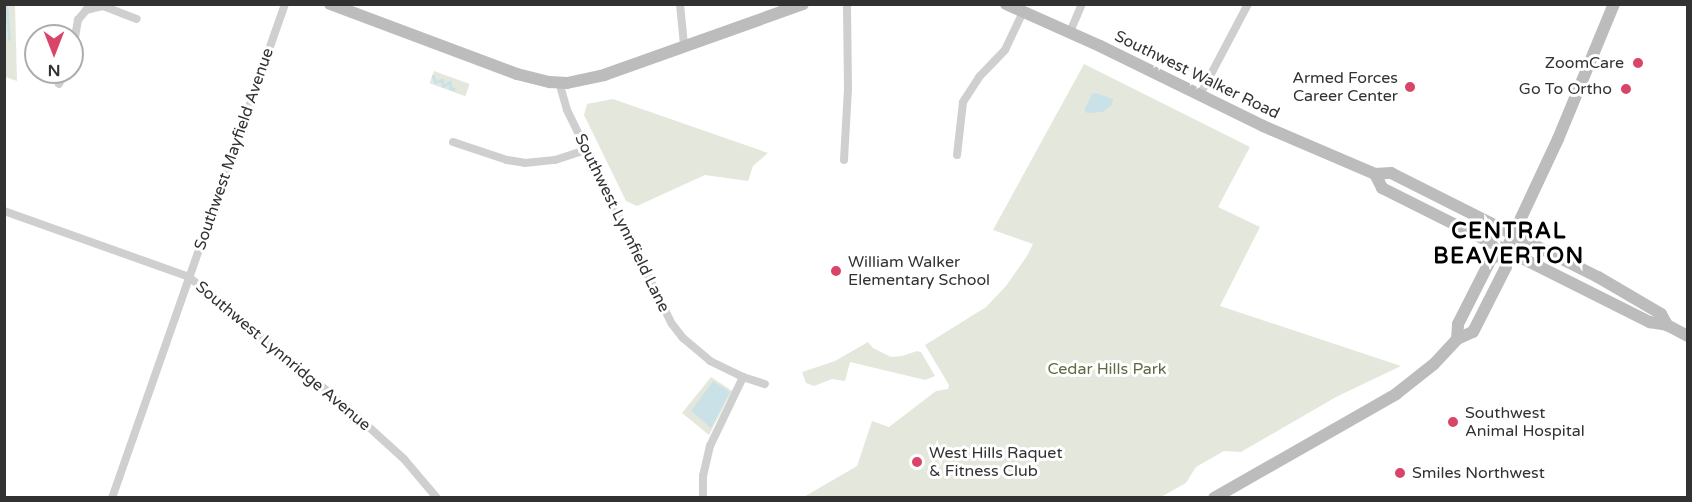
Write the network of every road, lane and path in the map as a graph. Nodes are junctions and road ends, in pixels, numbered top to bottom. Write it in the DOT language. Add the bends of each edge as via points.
graph roads {
  1 [pos="285,4"];
  2 [pos="330,4"];
  3 [pos="680,4"];
  4 [pos="803,4"];
  5 [pos="847,4"];
  6 [pos="1006,4"];
  7 [pos="1082,4"];
  8 [pos="1248,4"];
  9 [pos="1614,4"];
  10 [pos="103,5"];
  11 [pos="1023,12"];
  12 [pos="137,19"];
  13 [pos="77,24"];
  14 [pos="1070,32"];
  15 [pos="684,45"];
  16 [pos="559,82"];
  17 [pos="1200,96"];
  18 [pos="453,142"];
  19 [pos="586,150"];
  20 [pos="957,155"];
  21 [pos="844,160"];
  22 [pos="1375,174"];
  23 [pos="4,211"];
  24 [pos="1514,234"];
  25 [pos="1506,250"];
  26 [pos="189,277"];
  27 [pos="1667,325"];
  28 [pos="1688,336"];
  29 [pos="1457,339"];
  30 [pos="743,377"];
  31 [pos="765,384"];
  32 [pos="1231,493"];
  33 [pos="112,498"];
  34 [pos="437,498"];
  35 [pos="703,498"];
  36 [pos="1214,498"];
  1 -- 26 [label="street, Southwest Mayfield Avenue"];
  2 -- 16 [label="main road" via="499,68"];
  3 -- 15 [label="street"];
  4 -- 15 [label="main road"];
  5 -- 21 [label="street"];
  6 -- 11 [label="main road, Southwest Walker Road"];
  7 -- 14 [label="street"];
  8 -- 17 [label="street"];
  9 -- 24 [label="main road"];
  10 -- 12 [label="street"];
  10 -- 13 [label="street" via="86,10"];
  11 -- 14 [label="main road, Southwest Walker Road"];
  11 -- 20 [label="street" via="1005,50 979,77 963,102"];
  14 -- 17 [label="main road, Southwest Walker Road"];
  15 -- 16 [label="main road" via="604,75"];
  16 -- 19 [label="street, Southwest Lynnfield Lane"];
  17 -- 22 [label="main road, Southwest Walker Road"];
  18 -- 19 [label="street" via="525,163"];
  19 -- 30 [label="street, Southwest Lynnfield Lane" via="672,324 710,361"];
  22 -- 24 [label="main road, Southwest Walker Road" via="1391,173"];
  22 -- 25 [label="main road, Southwest Walker Road" via="1382,188"];
  23 -- 26 [label="street, Southwest Lynnridge Avenue"];
  24 -- 25 [label="main road"];
  24 -- 27 [label="main road, Southwest Walker Road" via="1661,314"];
  25 -- 27 [label="main road, Southwest Walker Road" via="1650,322"];
  25 -- 29 [label="main road" via="1491,259 1458,324"];
  25 -- 29 [label="main road" via="1506,267 1484,315 1473,332"];
  26 -- 33 [label="street, Southwest Mayfield Avenue"];
  26 -- 34 [label="street, Southwest Lynnridge Avenue" via="404,459"];
  27 -- 28 [label="main road, Southwest Walker Road"];
  29 -- 32 [label="main road" via="1434,364 1396,394"];
  30 -- 31 [label="street, Southwest Lynnfield Lane"];
  30 -- 35 [label="street" via="710,446"];
  32 -- 36 [label="main road"];
}
